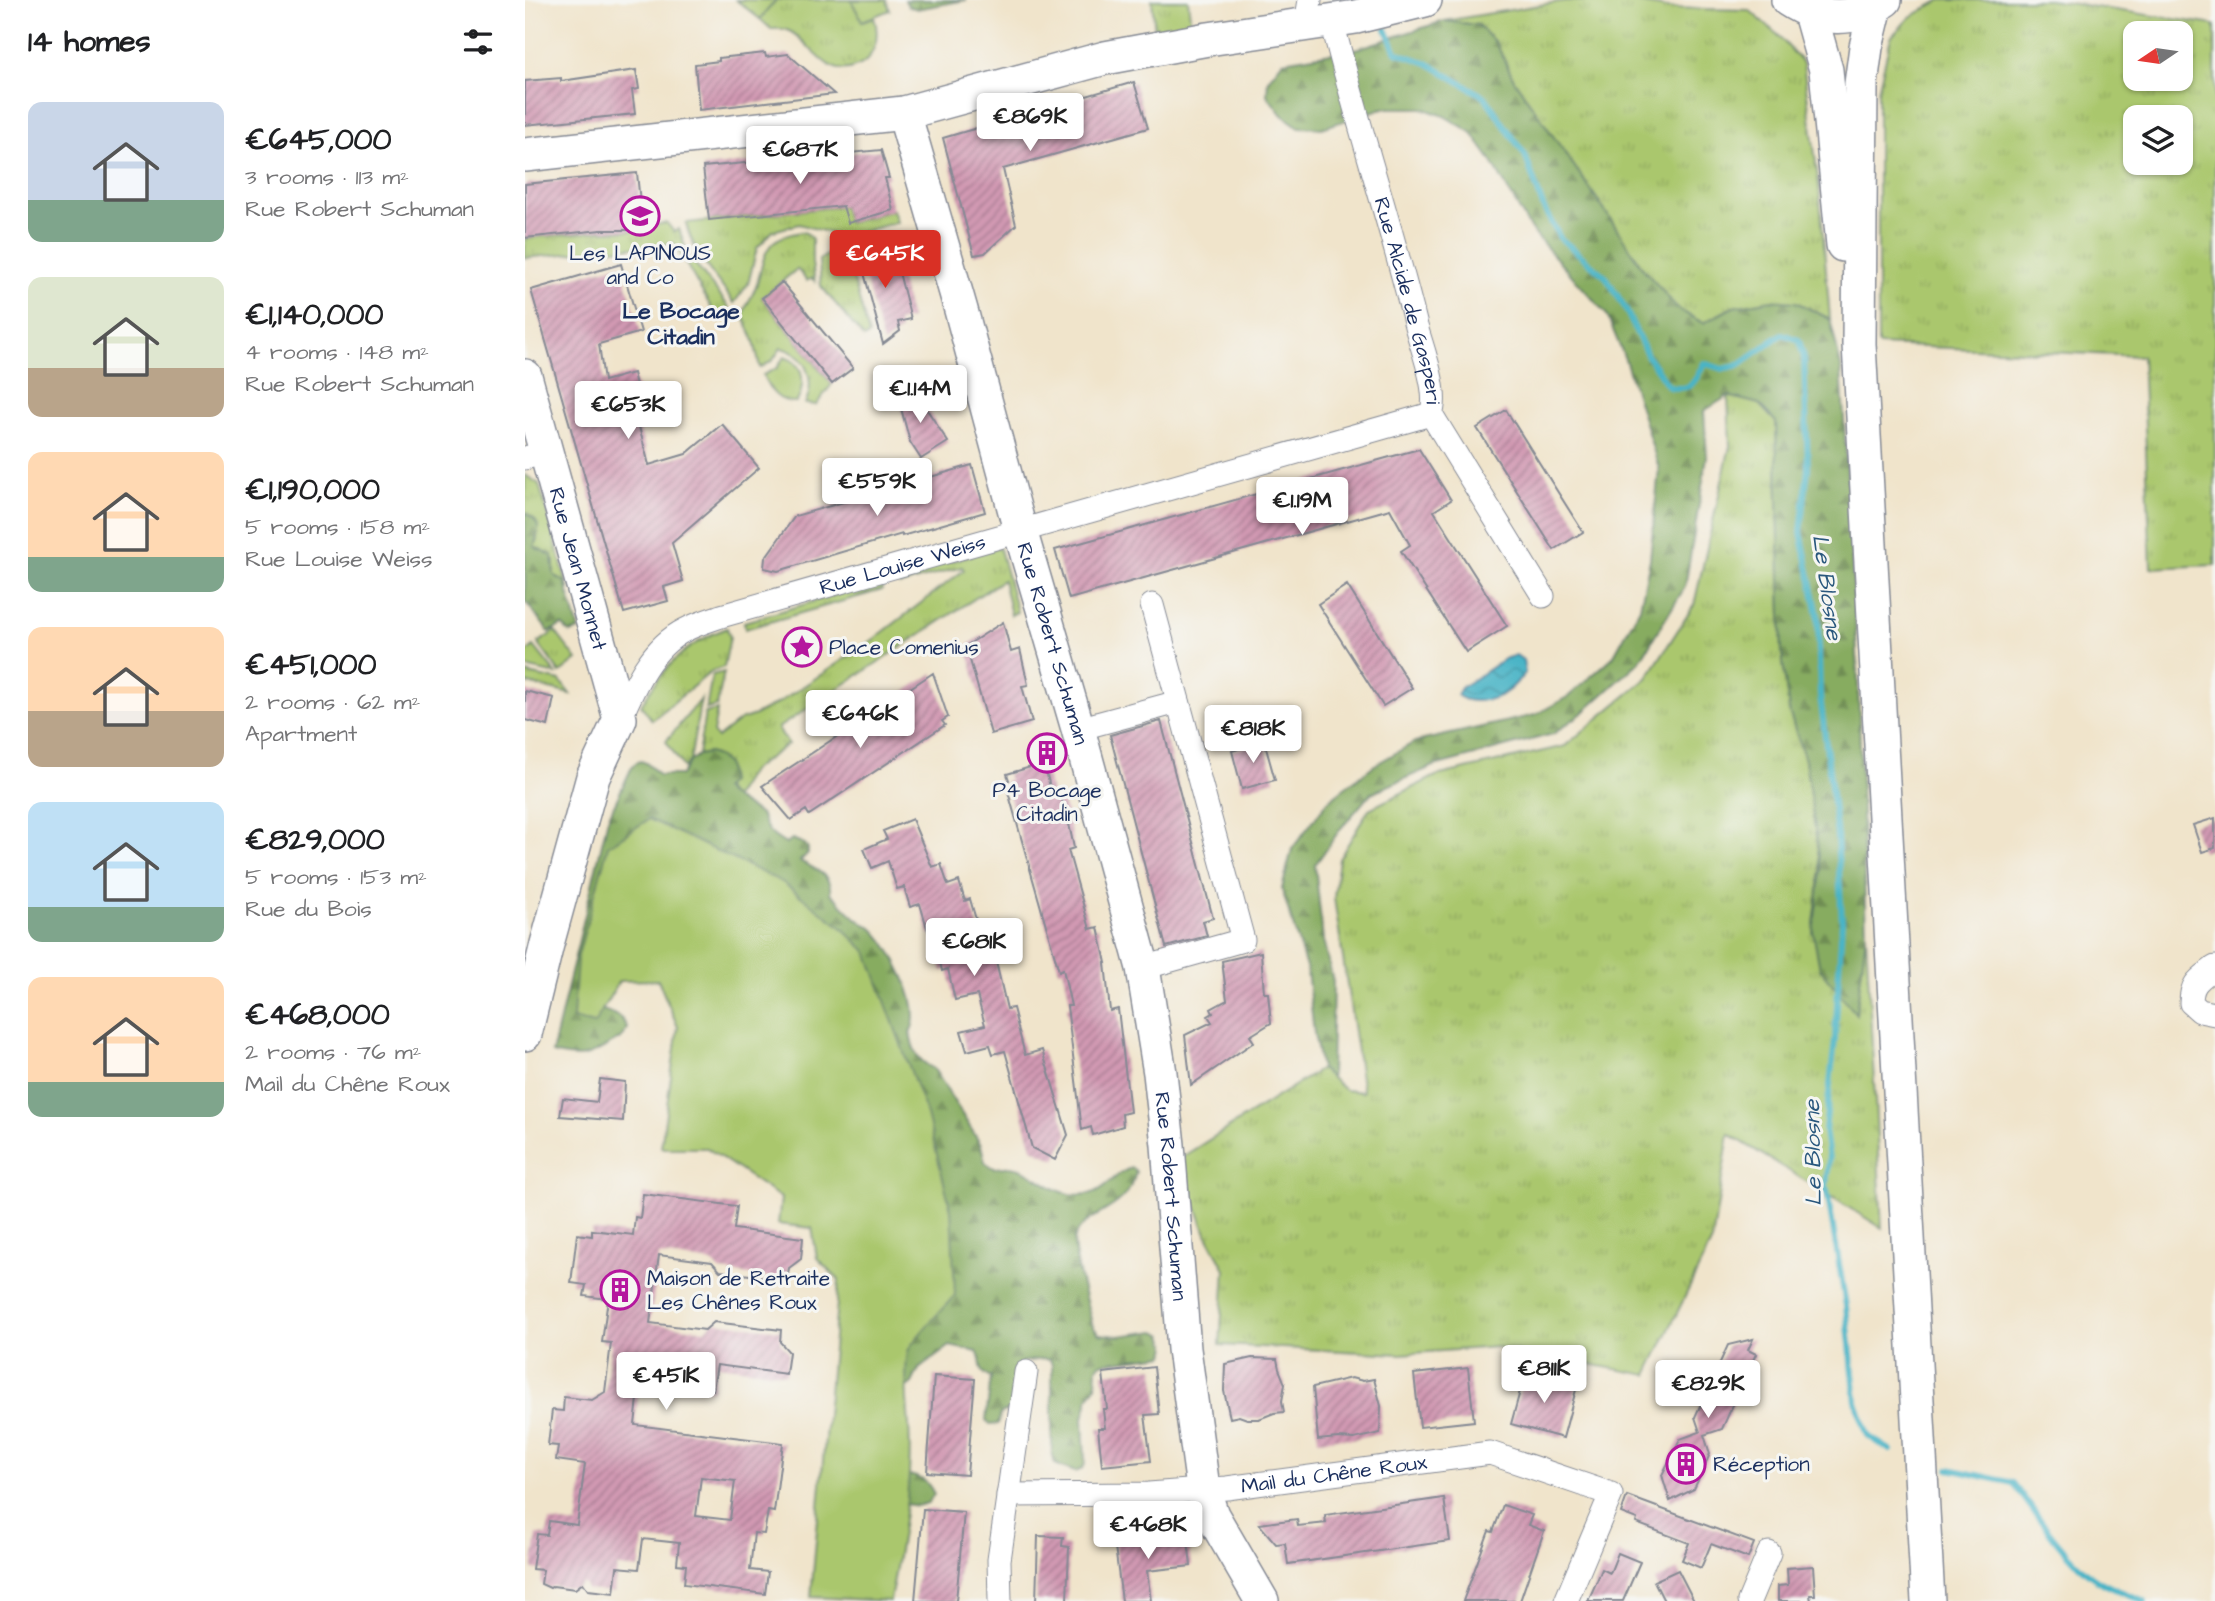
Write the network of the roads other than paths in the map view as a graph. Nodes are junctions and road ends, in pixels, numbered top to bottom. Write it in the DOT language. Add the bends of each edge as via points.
graph roads {
  1 [pos="1425,0"];
  2 [pos="1880,3"];
  3 [pos="1799,6"];
  4 [pos="1331,13"];
  5 [pos="904,113"];
  6 [pos="525,155"];
  7 [pos="1859,344"];
  8 [pos="525,376"];
  9 [pos="1431,414"];
  10 [pos="536,455"];
  11 [pos="1020,530"];
  12 [pos="1543,596"];
  13 [pos="1152,605"];
  14 [pos="1178,702"];
  15 [pos="620,719"];
  16 [pos="1078,729"];
  17 [pos="2215,967"];
  18 [pos="1143,968"];
  19 [pos="2213,1014"];
  20 [pos="525,1034"];
  21 [pos="1026,1372"];
  22 [pos="1203,1488"];
  23 [pos="1008,1495"];
  24 [pos="1769,1553"];
  25 [pos="1000,1601"];
  26 [pos="1262,1601"];
  27 [pos="1566,1601"];
  28 [pos="1749,1601"];
  29 [pos="1928,1601"];
  1 -- 4 [label="street"];
  2 -- 3 [label="street" via="1844,17 1826,17"];
  2 -- 7 [label="street" via="1866,47 1861,84"];
  3 -- 7 [label="street" via="1826,71 1839,219"];
  4 -- 5 [label="street" via="1105,58"];
  4 -- 9 [label="street, Rue Alcide de Gasperi" via="1427,368 1434,407"];
  5 -- 6 [label="street"];
  5 -- 11 [label="street, Rue Robert Schuman"];
  7 -- 29 [label="street"];
  8 -- 10 [label="street, Rue Jean Monnet"];
  9 -- 11 [label="street, Rue Louise Weiss"];
  9 -- 12 [label="street, Rue Alcide de Gasperi"];
  10 -- 15 [label="street, Rue Jean Monnet"];
  11 -- 15 [label="street, Rue Louise Weiss" via="683,630 642,673"];
  11 -- 16 [label="street, Rue Robert Schuman"];
  13 -- 14 [label="street"];
  14 -- 16 [label="street"];
  14 -- 18 [label="street" via="1243,940"];
  15 -- 20 [label="street" via="593,777"];
  16 -- 18 [label="street, Rue Robert Schuman"];
  17 -- 19 [label="street" via="2192,990 2192,1003"];
  18 -- 22 [label="street, Rue Robert Schuman" via="1160,1073 1184,1349"];
  21 -- 23 [label="street"];
  22 -- 23 [label="street, Mail du Chêne Roux" via="1149,1494"];
  22 -- 26 [label="street, Rue Robert Schuman" via="1212,1515"];
  22 -- 27 [label="street, Mail du Chêne Roux" via="1490,1453 1611,1494"];
  23 -- 25 [label="street" via="999,1560"];
  24 -- 28 [label="street"];
}
